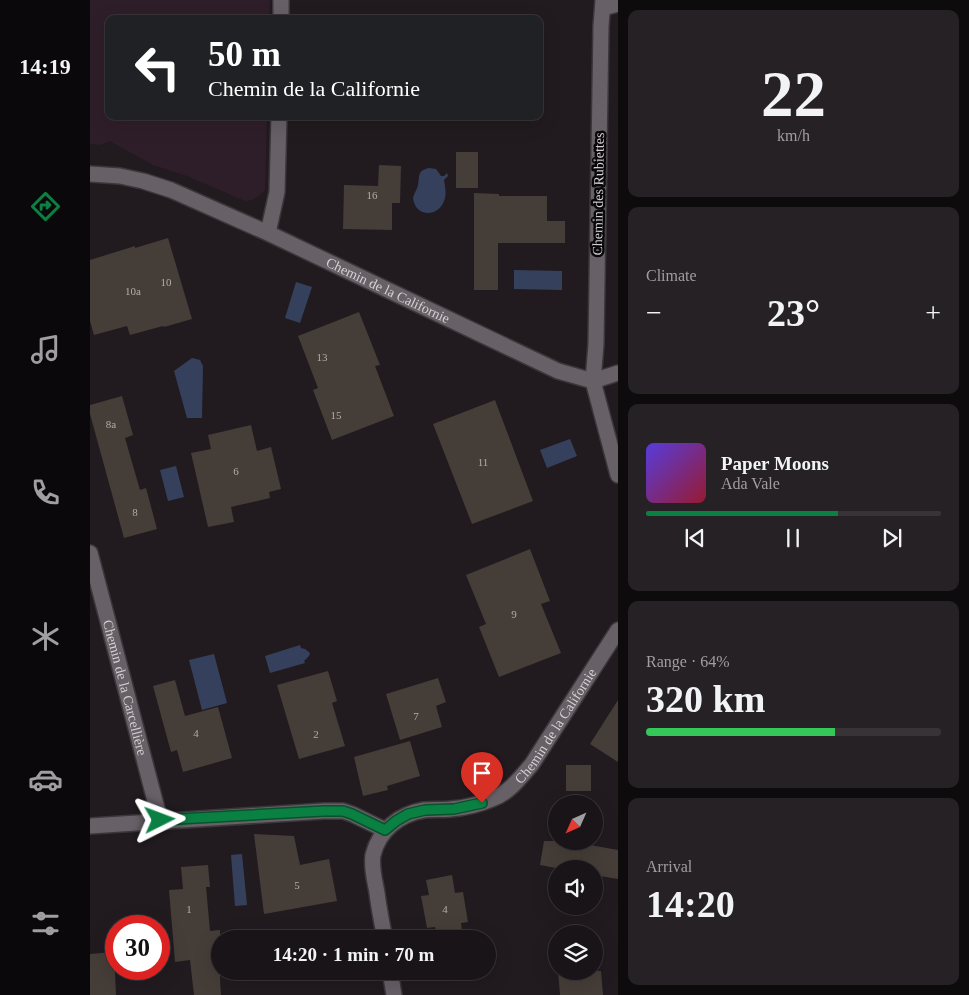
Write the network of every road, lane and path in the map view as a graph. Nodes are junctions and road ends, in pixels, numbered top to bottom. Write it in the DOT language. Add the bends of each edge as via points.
graph roads {
  1 [pos="282,0"];
  2 [pos="603,4"];
  3 [pos="618,4"];
  4 [pos="281,15"];
  5 [pos="279,120"];
  6 [pos="90,174"];
  7 [pos="268,233"];
  8 [pos="618,373"];
  9 [pos="593,381"];
  10 [pos="618,475"];
  11 [pos="90,553"];
  12 [pos="618,630"];
  13 [pos="160,820"];
  14 [pos="90,826"];
  15 [pos="385,830"];
  16 [pos="383,930"];
  17 [pos="392,980"];
  18 [pos="394,995"];
  1 -- 4 [label="street"];
  2 -- 3 [label="street, Chemin des Rubiettes"];
  2 -- 9 [label="street, Chemin des Rubiettes"];
  5 -- 7 [label="street" via="277,192"];
  6 -- 7 [label="street, Chemin de la Californie" via="143,181"];
  7 -- 9 [label="street, Chemin de la Californie" via="558,372"];
  8 -- 9 [label="street"];
  9 -- 10 [label="street"];
  11 -- 13 [label="street, Chemin de la Carcellière"];
  12 -- 15 [label="street, Chemin de la Californie" via="532,764 511,787 495,799 482,803 408,814"];
  13 -- 14 [label="street"];
  13 -- 15 [label="street" via="343,811"];
  15 -- 16 [label="street, Chemin de la Californie" via="373,856"];
  17 -- 18 [label="street"];
}
